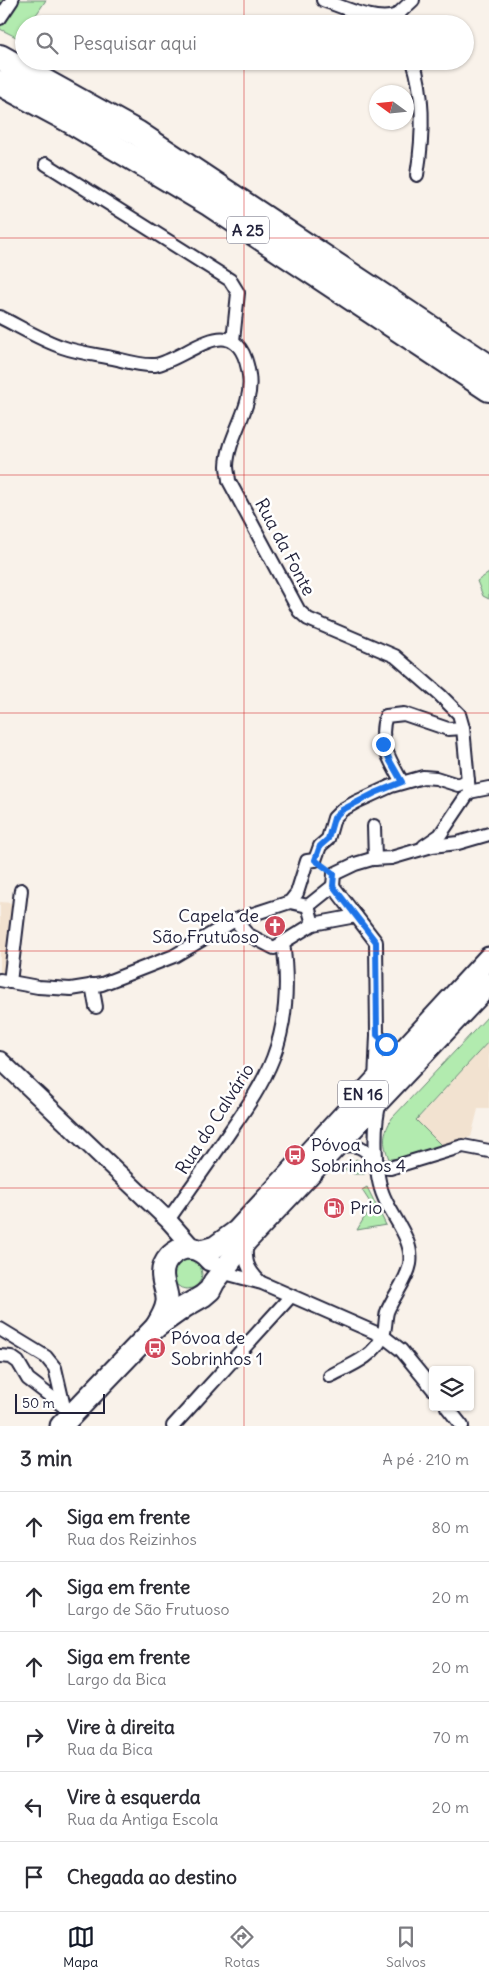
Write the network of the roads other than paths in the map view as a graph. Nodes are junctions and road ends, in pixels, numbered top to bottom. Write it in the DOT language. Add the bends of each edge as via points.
graph roads {
  1 [pos="323,0"];
  2 [pos="413,0"];
  3 [pos="10,3"];
  4 [pos="372,15"];
  5 [pos="401,15"];
  6 [pos="0,18"];
  7 [pos="4,57"];
  8 [pos="15,63"];
  9 [pos="27,70"];
  10 [pos="415,70"];
  11 [pos="0,83"];
  12 [pos="46,164"];
  13 [pos="417,175"];
  14 [pos="0,317"];
  15 [pos="233,341"];
  16 [pos="489,367"];
  17 [pos="489,389"];
  18 [pos="463,724"];
  19 [pos="402,782"];
  20 [pos="468,786"];
  21 [pos="489,788"];
  22 [pos="374,826"];
  23 [pos="489,834"];
  24 [pos="420,849"];
  25 [pos="375,859"];
  26 [pos="315,860"];
  27 [pos="334,880"];
  28 [pos="21,890"];
  29 [pos="290,902"];
  30 [pos="308,906"];
  31 [pos="356,916"];
  32 [pos="235,920"];
  33 [pos="313,924"];
  34 [pos="284,942"];
  35 [pos="489,958"];
  36 [pos="5,981"];
  37 [pos="489,984"];
  38 [pos="92,986"];
  39 [pos="96,1007"];
  40 [pos="377,1035"];
  41 [pos="404,1050"];
  42 [pos="0,1060"];
  43 [pos="378,1091"];
  44 [pos="336,1147"];
  45 [pos="489,1151"];
  46 [pos="378,1166"];
  47 [pos="168,1220"];
  48 [pos="246,1242"];
  49 [pos="197,1250"];
  50 [pos="170,1256"];
  51 [pos="217,1277"];
  52 [pos="262,1284"];
  53 [pos="166,1288"];
  54 [pos="291,1296"];
  55 [pos="195,1300"];
  56 [pos="156,1327"];
  57 [pos="0,1329"];
  58 [pos="383,1336"];
  59 [pos="0,1356"];
  60 [pos="330,1376"];
  61 [pos="429,1384"];
  62 [pos="450,1411"];
  63 [pos="66,1416"];
  64 [pos="173,1426"];
  65 [pos="462,1426"];
  1 -- 4 [label="street"];
  2 -- 5 [label="street"];
  3 -- 6 [label="street"];
  7 -- 8 [label="highway, A 25"];
  9 -- 16 [label="highway, A 25" via="137,133"];
  10 -- 13 [label="street" via="421,108 422,145"];
  11 -- 17 [label="highway, A 25" via="210,204"];
  12 -- 15 [label="street" via="230,280 238,293"];
  14 -- 15 [label="street" via="62,347 155,365 217,340"];
  15 -- 18 [label="street, Rua da Fonte" via="240,347 246,361 249,389 229,453 229,481 299,611 308,619 395,656 459,714"];
  18 -- 19 [label="street" via="448,729 404,714 386,716 383,744"];
  18 -- 20 [label="street"];
  19 -- 20 [label="street" via="429,776"];
  19 -- 26 [label="street" via="342,810 334,818 328,839 320,846"];
  20 -- 21 [label="street"];
  20 -- 24 [label="street" via="440,834"];
  22 -- 25 [label="street"];
  23 -- 24 [label="street" via="458,844"];
  24 -- 25 [label="street"];
  25 -- 27 [label="street" via="355,864"];
  26 -- 27 [label="street"];
  26 -- 29 [label="street" via="307,861 297,892"];
  27 -- 30 [label="street"];
  27 -- 31 [label="street"];
  28 -- 36 [label="street"];
  29 -- 30 [label="street"];
  29 -- 32 [label="street"];
  30 -- 33 [label="street"];
  31 -- 33 [label="street"];
  31 -- 40 [label="street" via="376,942"];
  32 -- 34 [label="street" via="248,934 274,948"];
  32 -- 38 [label="street" via="174,956"];
  33 -- 34 [label="street"];
  34 -- 47 [label="street, Rua do Calvário" via="284,1017 274,1056 246,1109"];
  35 -- 41 [label="main road, EN 16"];
  36 -- 38 [label="street" via="71,989"];
  37 -- 43 [label="main road, EN 16"];
  38 -- 39 [label="street"];
  40 -- 41 [label="street" via="386,1044"];
  40 -- 43 [label="street"];
  41 -- 43 [label="main road, EN 16"];
  42 -- 47 [label="street"];
  43 -- 44 [label="main road, EN 16"];
  43 -- 46 [label="street" via="375,1132"];
  43 -- 49 [label="main road, EN 16" via="237,1231 215,1247"];
  44 -- 46 [label="street" via="358,1146 368,1151"];
  44 -- 48 [label="main road, EN 16"];
  45 -- 46 [label="street" via="463,1146 390,1168"];
  46 -- 58 [label="street" via="383,1196 410,1254 410,1265 387,1313"];
  47 -- 49 [label="street"];
  47 -- 50 [label="street" via="176,1240"];
  48 -- 51 [label="main road, EN 16"];
  48 -- 52 [label="street" via="245,1259"];
  49 -- 50 [label="main road, EN 16" via="176,1251"];
  49 -- 51 [label="main road" via="208,1257"];
  50 -- 53 [label="main road, EN 16" via="162,1271"];
  51 -- 52 [label="street"];
  51 -- 55 [label="main road, EN 16" via="210,1290"];
  52 -- 54 [label="street"];
  53 -- 55 [label="main road" via="178,1299"];
  53 -- 56 [label="main road, EN 16" via="166,1307"];
  54 -- 58 [label="street"];
  54 -- 64 [label="street"];
  55 -- 56 [label="main road, EN 16"];
  56 -- 63 [label="main road, EN 16"];
  57 -- 63 [label="street" via="46,1357 55,1368"];
  58 -- 60 [label="street" via="372,1354"];
  58 -- 61 [label="street" via="401,1350"];
  59 -- 63 [label="street" via="11,1356 18,1362 28,1379"];
  62 -- 65 [label="street"];
}
